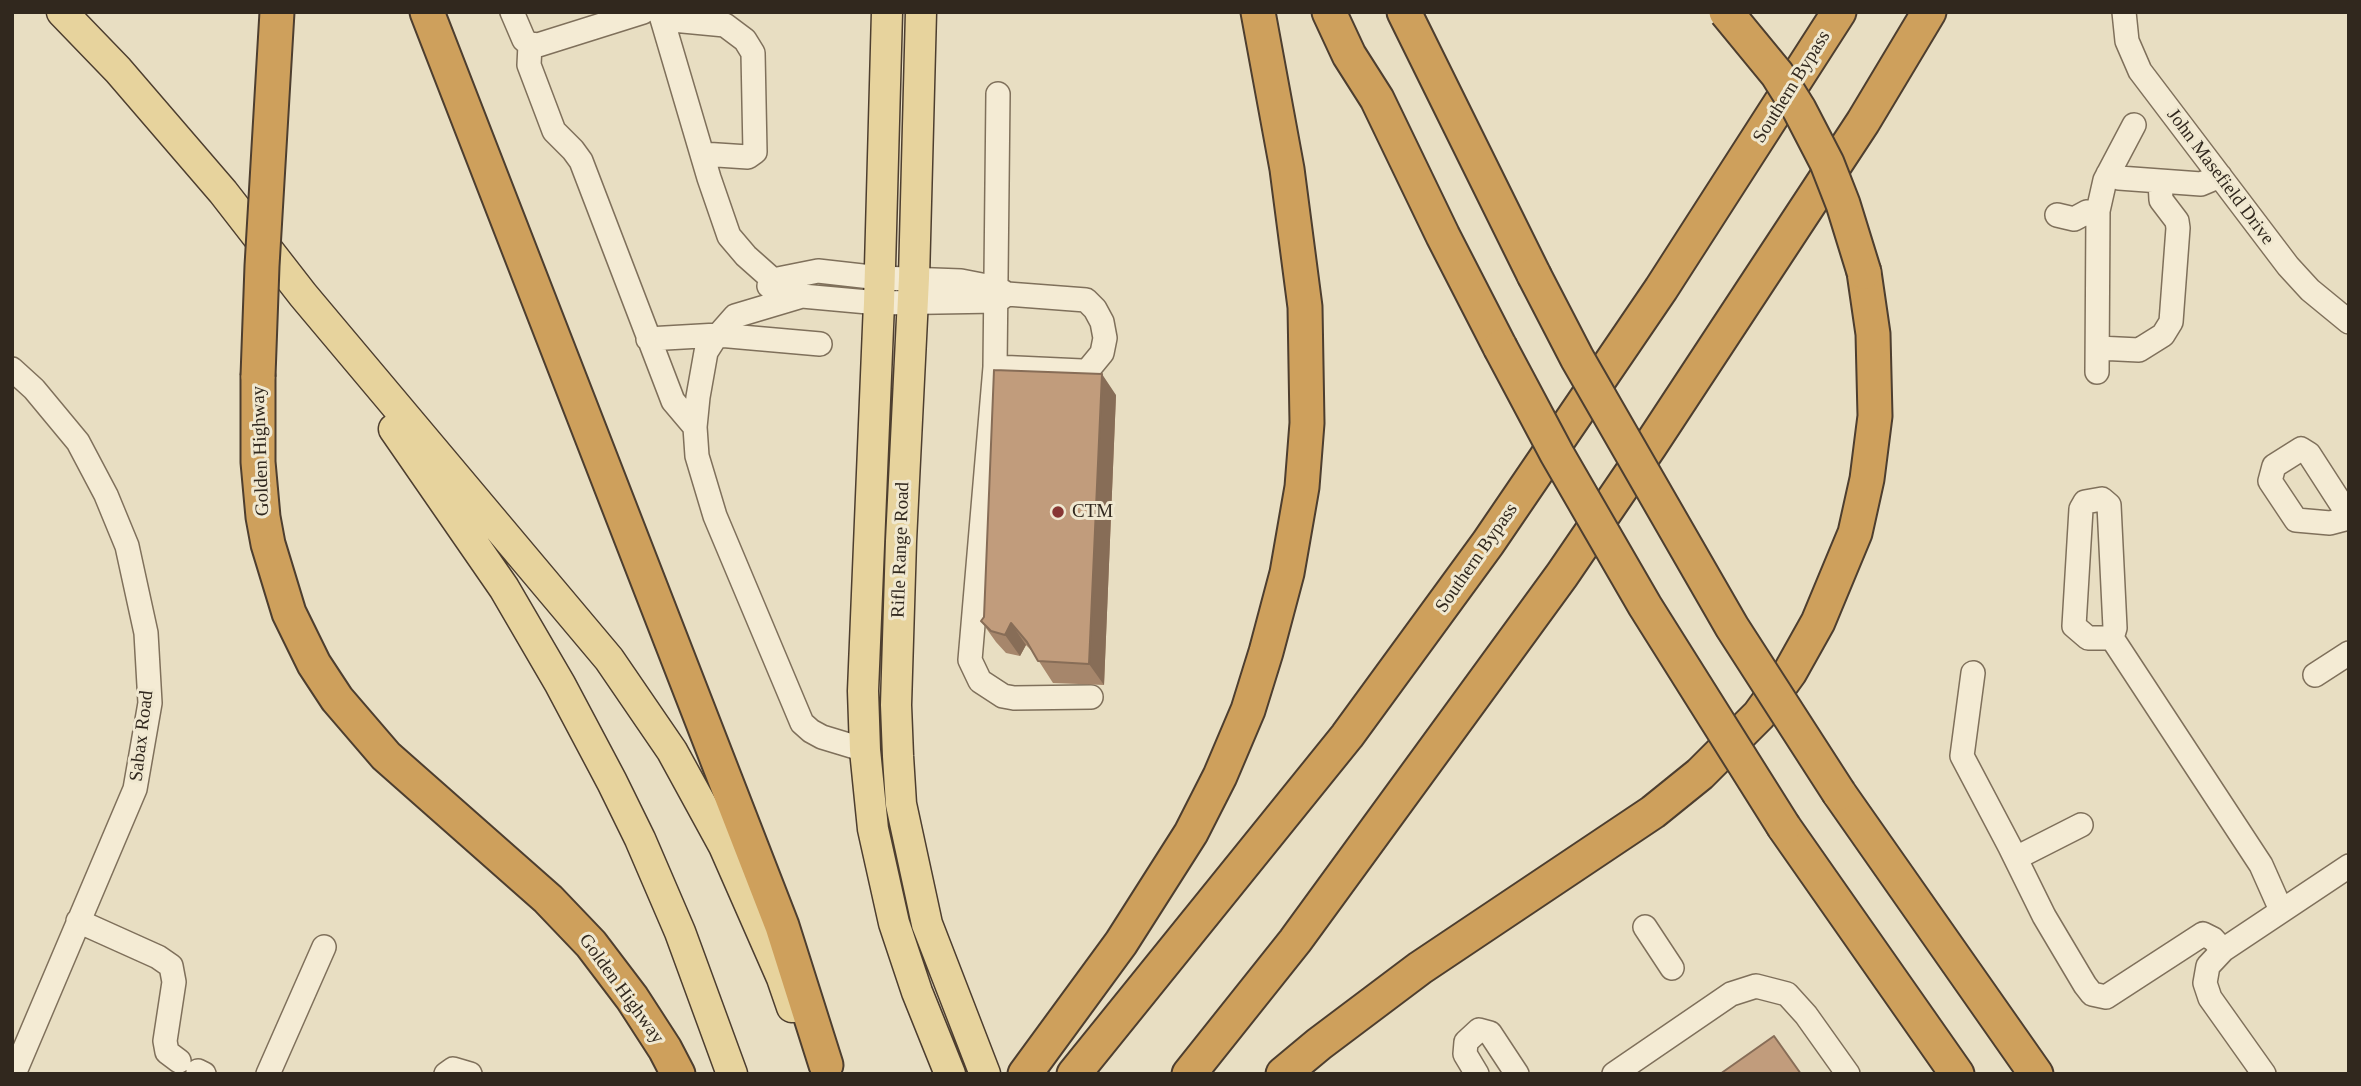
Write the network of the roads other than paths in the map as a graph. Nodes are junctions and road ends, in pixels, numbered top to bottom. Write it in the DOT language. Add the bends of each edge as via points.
graph roads {
  1 [pos="62,12"];
  2 [pos="277,12"];
  3 [pos="427,12"];
  4 [pos="512,12"];
  5 [pos="887,12"];
  6 [pos="921,12"];
  7 [pos="1258,12"];
  8 [pos="1329,12"];
  9 [pos="1404,12"];
  10 [pos="1726,12"];
  11 [pos="1839,12"];
  12 [pos="1929,12"];
  13 [pos="2124,12"];
  14 [pos="655,15"];
  15 [pos="530,44"];
  16 [pos="998,94"];
  17 [pos="2134,125"];
  18 [pos="702,154"];
  19 [pos="2108,174"];
  20 [pos="2220,176"];
  21 [pos="2160,181"];
  22 [pos="2098,211"];
  23 [pos="2057,215"];
  24 [pos="773,280"];
  25 [pos="880,290"];
  26 [pos="913,290"];
  27 [pos="1001,294"];
  28 [pos="303,295"];
  29 [pos="802,296"];
  30 [pos="751,311"];
  31 [pos="2349,321"];
  32 [pos="718,335"];
  33 [pos="648,339"];
  34 [pos="820,344"];
  35 [pos="2098,348"];
  36 [pos="995,367"];
  37 [pos="12,369"];
  38 [pos="2097,372"];
  39 [pos="695,427"];
  40 [pos="2112,638"];
  41 [pos="2349,653"];
  42 [pos="1973,673"];
  43 [pos="2315,675"];
  44 [pos="1091,697"];
  45 [pos="865,750"];
  46 [pos="2081,825"];
  47 [pos="2016,858"];
  48 [pos="2349,866"];
  49 [pos="2281,910"];
  50 [pos="78,921"];
  51 [pos="1645,927"];
  52 [pos="324,947"];
  53 [pos="2223,950"];
  54 [pos="1672,968"];
  55 [pos="194,1069"];
  56 [pos="827,1069"];
  57 [pos="14,1074"];
  58 [pos="268,1074"];
  59 [pos="446,1074"];
  60 [pos="470,1074"];
  61 [pos="678,1074"];
  62 [pos="732,1074"];
  63 [pos="950,1074"];
  64 [pos="985,1074"];
  65 [pos="1025,1074"];
  66 [pos="1074,1074"];
  67 [pos="1189,1074"];
  68 [pos="1283,1074"];
  69 [pos="1477,1074"];
  70 [pos="1517,1074"];
  71 [pos="1614,1074"];
  72 [pos="1848,1074"];
  73 [pos="1957,1074"];
  74 [pos="2036,1074"];
  75 [pos="2264,1074"];
  1 -- 28 [label="main road" via="223,192"];
  2 -- 61 [label="highway, Golden Highway, bridge" via="262,266 258,462 263,517 289,613 337,699 386,756 548,899 591,944 632,998"];
  3 -- 56 [label="highway" via="782,926"];
  4 -- 15 [label="street"];
  5 -- 25 [label="main road, Rifle Range Road"];
  6 -- 26 [label="main road, Rifle Range Road"];
  7 -- 65 [label="highway" via="1287,169 1305,307 1306,436 1287,573 1248,710 1191,833 1121,943"];
  8 -- 73 [label="highway, bridge" via="1500,347 1644,606 1784,827"];
  9 -- 74 [label="highway, bridge" via="1577,358 1713,595 1839,793"];
  10 -- 68 [label="highway, bridge" via="1799,108 1831,173 1864,272 1873,334 1875,416 1867,479 1855,533 1818,622 1766,705 1710,765 1653,812 1420,968"];
  11 -- 66 [label="highway, Southern Bypass" via="1661,289 1488,543 1347,736"];
  12 -- 67 [label="highway" via="1856,133 1562,575 1295,941"];
  13 -- 20 [label="street, John Masefield Drive" via="2127,41 2140,71"];
  14 -- 15 [label="street"];
  14 -- 18 [label="street"];
  14 -- 18 [label="street" via="725,24 753,53 755,152 748,157"];
  15 -- 33 [label="street" via="528,65 554,131 581,161"];
  16 -- 27 [label="street"];
  17 -- 19 [label="street"];
  18 -- 24 [label="street" via="729,236"];
  19 -- 21 [label="street"];
  19 -- 22 [label="street"];
  20 -- 21 [label="street" via="2202,184"];
  20 -- 31 [label="street, John Masefield Drive" via="2310,290"];
  21 -- 35 [label="street" via="2161,200 2178,228 2171,322 2163,335 2139,350"];
  22 -- 23 [label="street" via="2074,219"];
  22 -- 35 [label="street"];
  24 -- 25 [label="street" via="818,271"];
  24 -- 29 [label="street"];
  24 -- 30 [label="street"];
  25 -- 26 [label="street"];
  25 -- 29 [label="street"];
  25 -- 45 [label="main road, Rifle Range Road" via="863,691"];
  26 -- 27 [label="street"];
  26 -- 64 [label="main road, Rifle Range Road" via="896,705 901,804 927,924"];
  27 -- 36 [label="street"];
  27 -- 36 [label="street" via="1086,300 1102,322 1105,338 1102,353 1082,371"];
  28 -- 56 [label="main road" via="609,659 672,751 724,846 795,1016"];
  28 -- 62 [label="main road" via="504,588 560,684 640,839"];
  29 -- 30 [label="street"];
  30 -- 32 [label="street" via="735,316"];
  32 -- 33 [label="street"];
  32 -- 34 [label="street"];
  32 -- 39 [label="street" via="706,352"];
  33 -- 39 [label="street" via="673,401"];
  35 -- 38 [label="street"];
  36 -- 44 [label="street" via="970,660 980,681 1003,696"];
  37 -- 50 [label="street, Sabax Road" via="78,442 106,495 127,546 146,633 150,703 135,789"];
  39 -- 45 [label="street" via="697,456 715,516 802,723 822,737"];
  40 -- 40 [label="street" via="2109,505 2102,499 2085,502 2081,509 2074,626 2088,638"];
  40 -- 49 [label="street" via="2261,865"];
  41 -- 43 [label="street"];
  42 -- 47 [label="street" via="1962,756"];
  45 -- 63 [label="main road, Rifle Range Road" via="876,840 894,923"];
  46 -- 47 [label="street"];
  47 -- 53 [label="street" via="2050,928 2092,994 2106,997 2203,934"];
  48 -- 49 [label="street"];
  49 -- 53 [label="street"];
  50 -- 55 [label="street" via="171,966 174,982 167,1052"];
  50 -- 57 [label="street, Sabax Road"];
  51 -- 54 [label="street"];
  52 -- 58 [label="street"];
  53 -- 75 [label="street" via="2208,966 2207,989"];
  59 -- 60 [label="street" via="453,1069"];
  69 -- 70 [label="street" via="1465,1054 1466,1042 1479,1030 1490,1033"];
  71 -- 72 [label="street" via="1731,994 1756,986 1787,994"];
}
